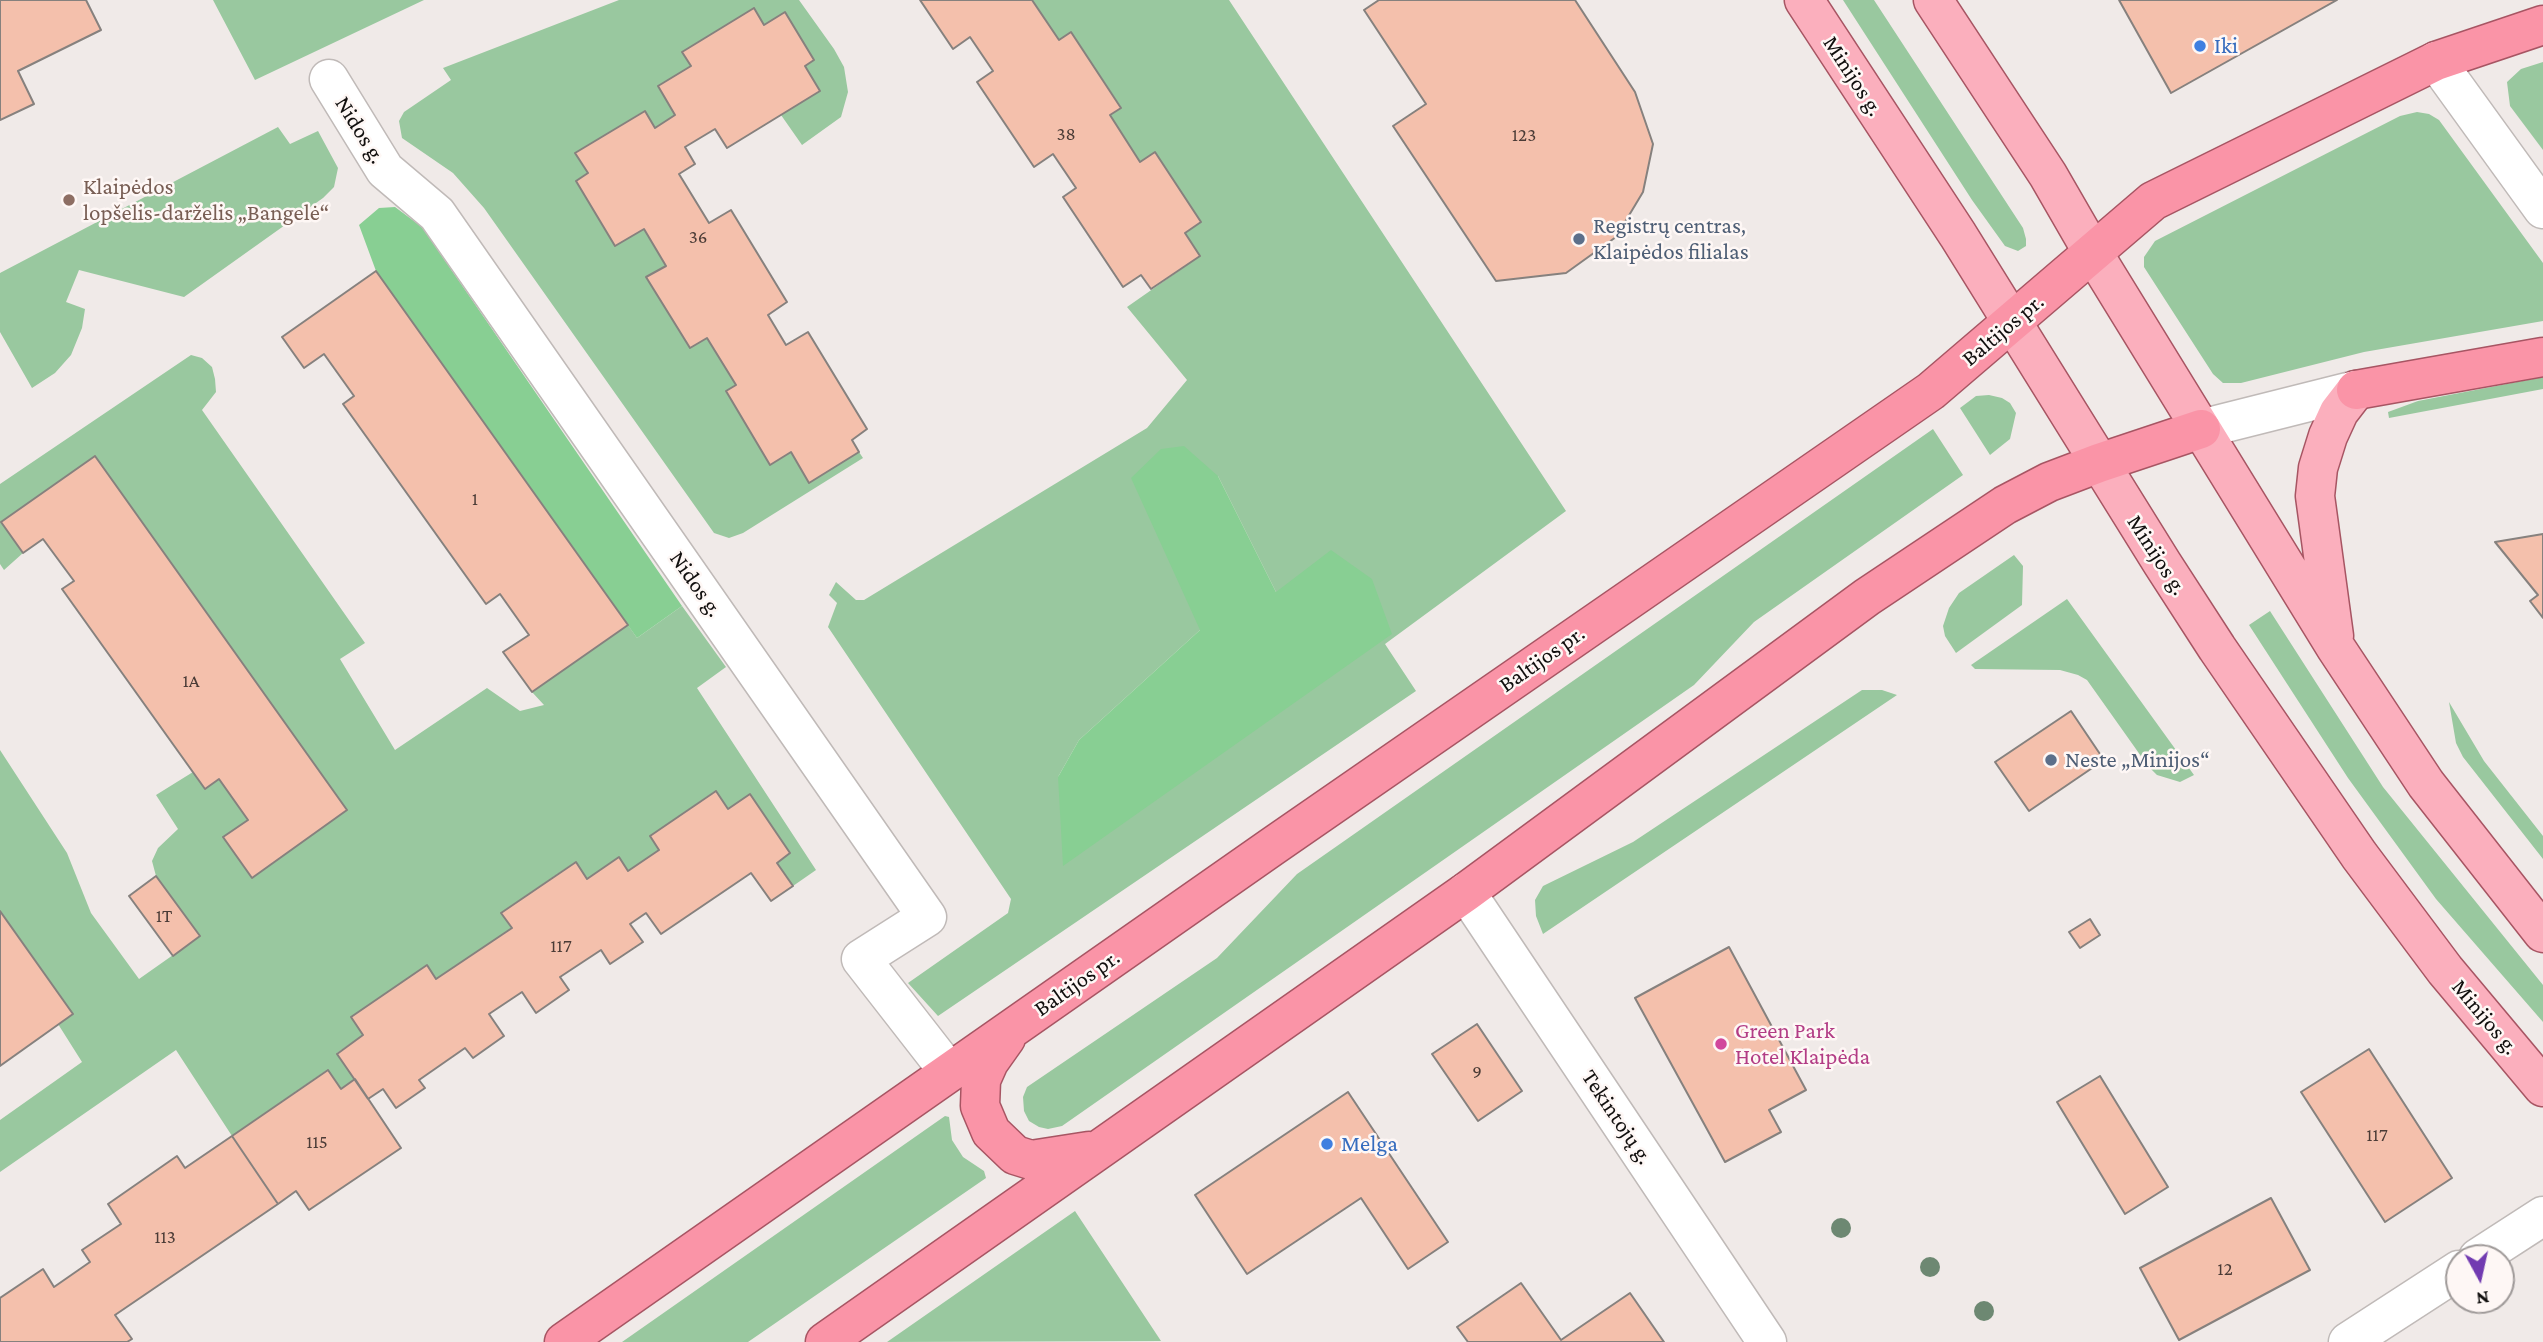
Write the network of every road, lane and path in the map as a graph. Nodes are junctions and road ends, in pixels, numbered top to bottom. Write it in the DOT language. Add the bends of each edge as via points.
graph roads {
  1 [pos="1804,0"];
  2 [pos="1933,0"];
  3 [pos="2543,24"];
  4 [pos="2436,61"];
  5 [pos="329,79"];
  6 [pos="2543,209"];
  7 [pos="2093,253"];
  8 [pos="2011,322"];
  9 [pos="2543,357"];
  10 [pos="2356,390"];
  11 [pos="2201,429"];
  12 [pos="2099,463"];
  13 [pos="2336,648"];
  14 [pos="1466,892"];
  15 [pos="2543,933"];
  16 [pos="1016,1025"];
  17 [pos="949,1072"];
  18 [pos="2543,1087"];
  19 [pos="1101,1148"];
  20 [pos="2543,1216"];
  21 [pos="2500,1244"];
  22 [pos="2445,1279"];
  23 [pos="564,1342"];
  24 [pos="825,1342"];
  25 [pos="1767,1342"];
  26 [pos="2348,1342"];
  1 -- 8 [label="main road, Minijos g."];
  2 -- 7 [label="main road" via="2048,175"];
  3 -- 4 [label="highway, Baltijos pr."];
  4 -- 6 [label="street"];
  4 -- 7 [label="highway, Baltijos pr." via="2153,201"];
  5 -- 17 [label="street, Nidos g." via="385,170 437,214 927,917 861,959"];
  7 -- 8 [label="highway, Baltijos pr."];
  7 -- 11 [label="main road"];
  8 -- 12 [label="main road, Minijos g."];
  8 -- 16 [label="highway, Baltijos pr." via="1931,391"];
  9 -- 10 [label="highway"];
  10 -- 11 [label="street"];
  10 -- 13 [label="main road" via="2328,436 2315,496"];
  11 -- 12 [label="highway"];
  11 -- 13 [label="main road"];
  12 -- 14 [label="highway" via="2005,505 1867,597"];
  12 -- 18 [label="main road, Minijos g." via="2210,637 2359,855 2445,970"];
  13 -- 15 [label="main road" via="2426,784"];
  14 -- 19 [label="highway"];
  14 -- 25 [label="street, Tekintojų g."];
  16 -- 17 [label="highway, Baltijos pr."];
  16 -- 19 [label="highway" via="981,1080 980,1106 991,1132 1002,1146 1031,1160"];
  17 -- 23 [label="highway, Baltijos pr."];
  19 -- 24 [label="highway"];
  20 -- 21 [label="street"];
  22 -- 26 [label="street"];
}
